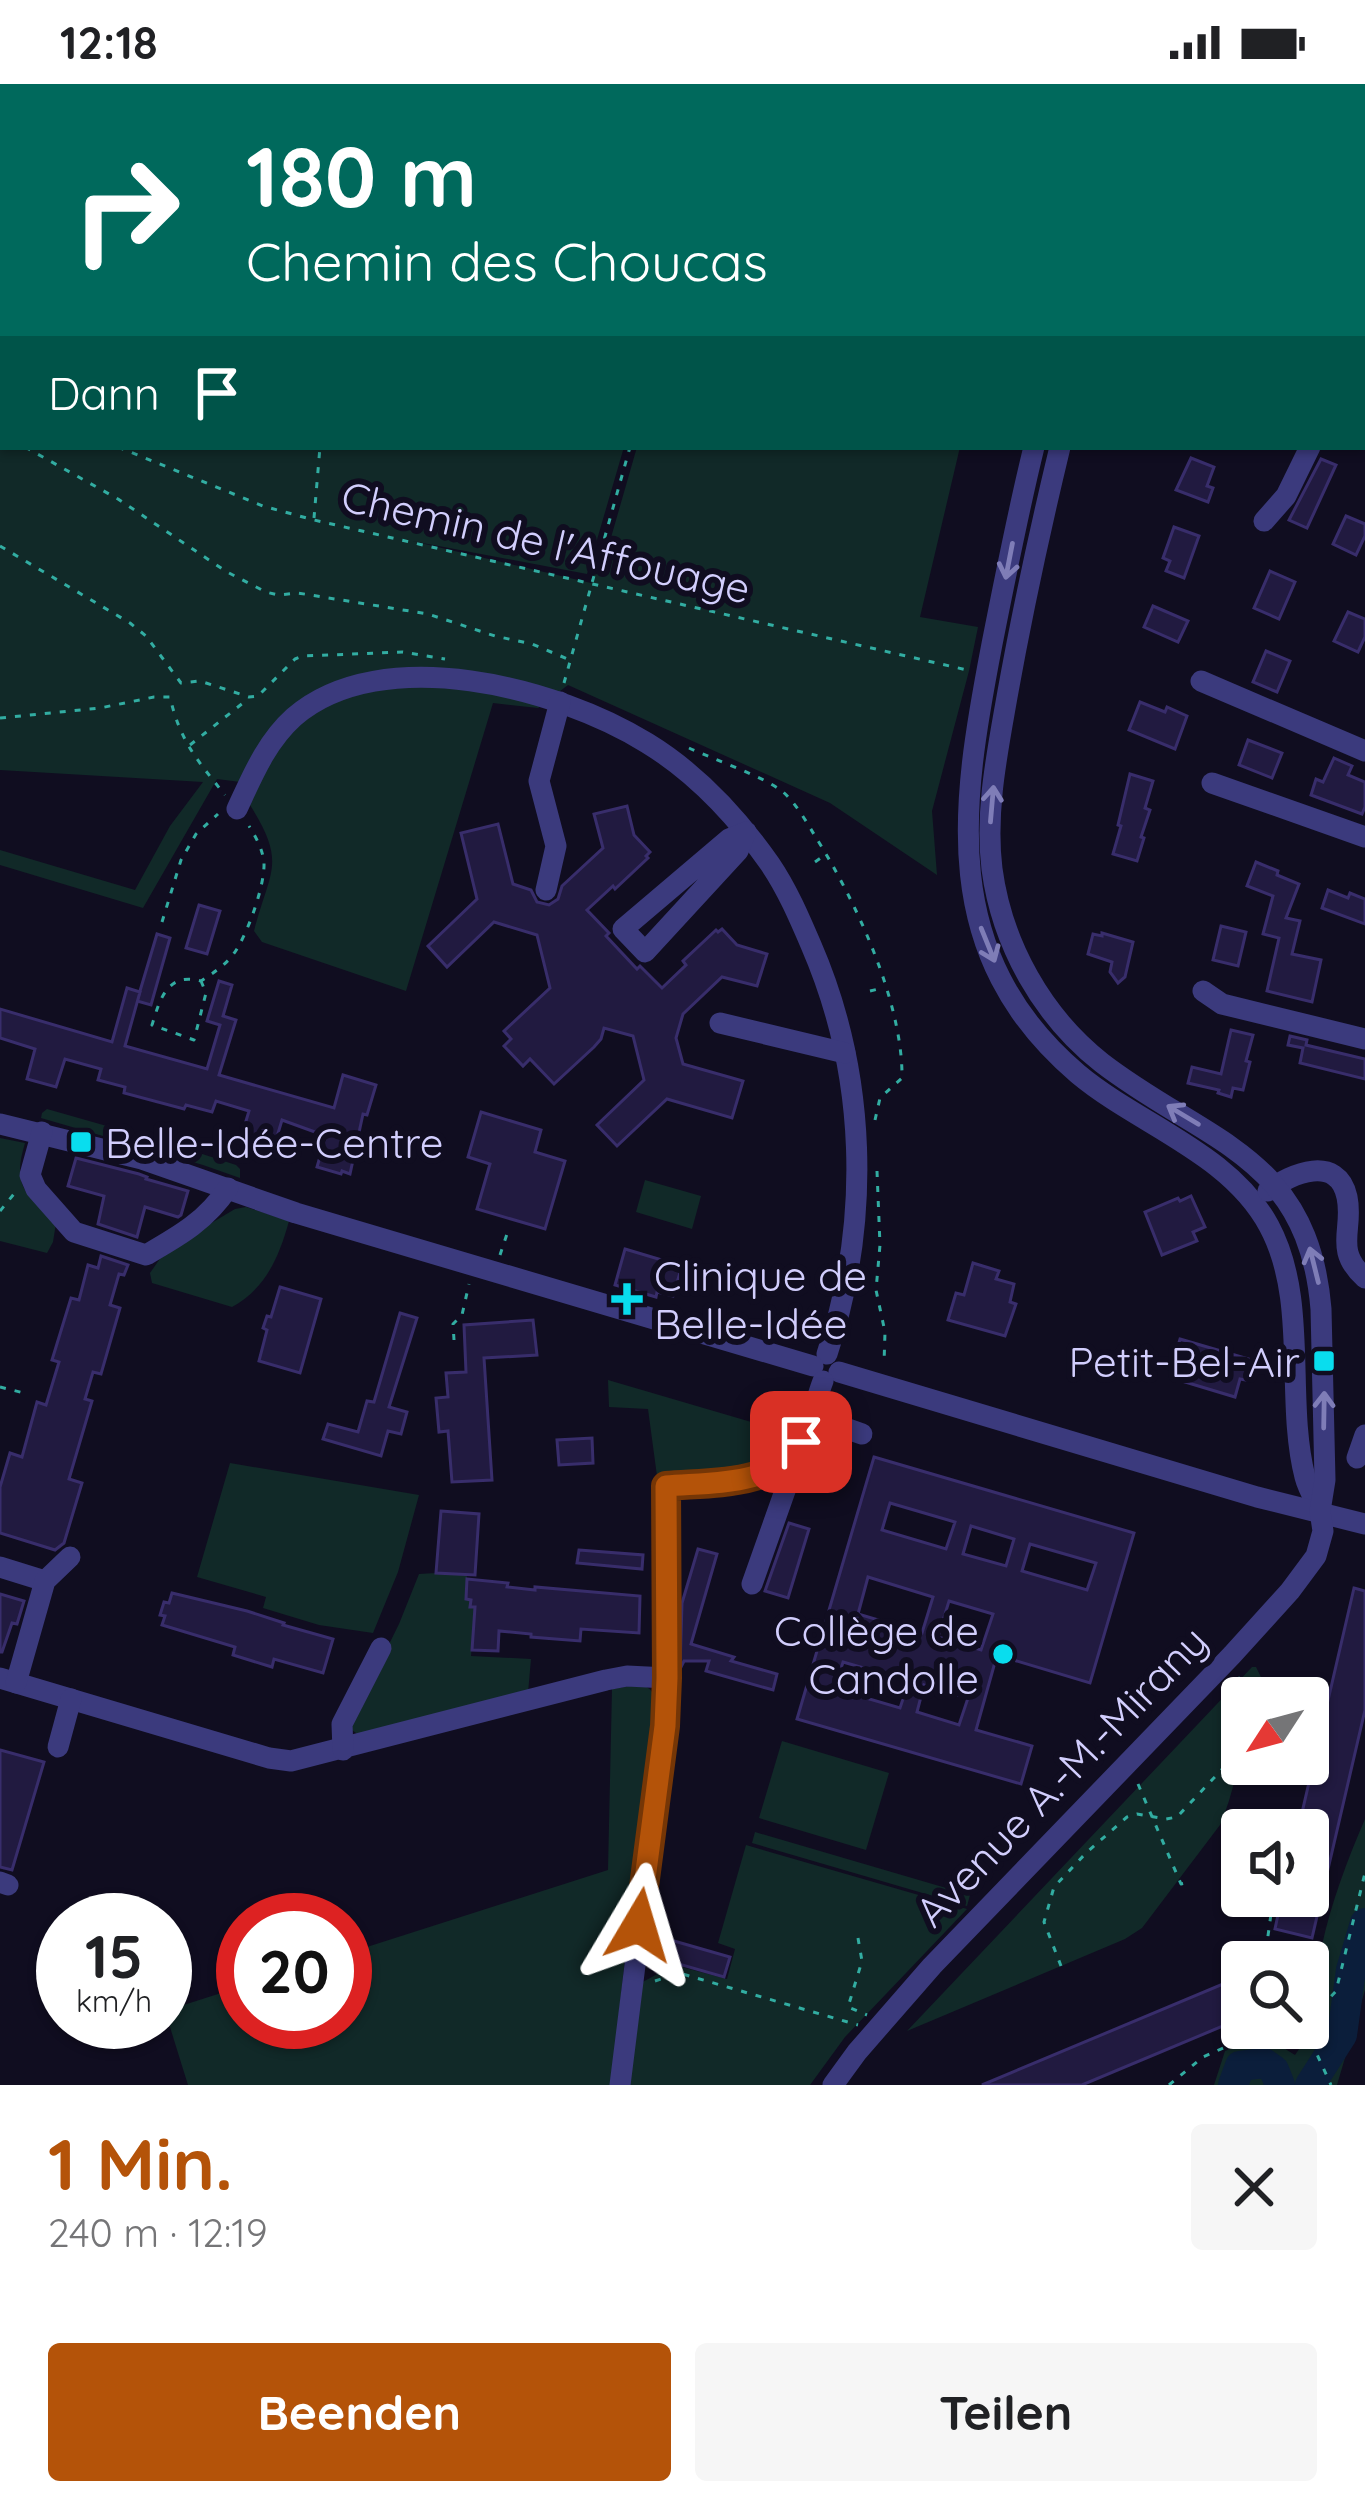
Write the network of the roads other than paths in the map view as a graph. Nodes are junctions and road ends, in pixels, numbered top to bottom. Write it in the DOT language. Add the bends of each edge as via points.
graph roads {
  1 [pos="1033,450"];
  2 [pos="1059,450"];
  3 [pos="1309,450"];
  4 [pos="1264,521"];
  5 [pos="1201,681"];
  6 [pos="560,702"];
  7 [pos="1365,751"];
  8 [pos="1212,783"];
  9 [pos="237,809"];
  10 [pos="746,832"];
  11 [pos="1365,837"];
  12 [pos="546,890"];
  13 [pos="649,925"];
  14 [pos="1203,991"];
  15 [pos="720,1023"];
  16 [pos="1365,1039"];
  17 [pos="845,1053"];
  18 [pos="0,1124"];
  19 [pos="42,1132"];
  20 [pos="1276,1185"];
  21 [pos="228,1188"];
  22 [pos="1253,1203"];
  23 [pos="1365,1278"];
  24 [pos="826,1369"];
  25 [pos="811,1416"];
  26 [pos="862,1434"];
  27 [pos="1365,1436"];
  28 [pos="1357,1458"];
  29 [pos="785,1463"];
  30 [pos="1320,1511"];
  31 [pos="1365,1524"];
  32 [pos="70,1557"];
  33 [pos="0,1567"];
  34 [pos="45,1581"];
  35 [pos="752,1584"];
  36 [pos="381,1648"];
  37 [pos="667,1678"];
  38 [pos="8,1681"];
  39 [pos="71,1699"];
  40 [pos="58,1748"];
  41 [pos="343,1750"];
  42 [pos="620,2085"];
  43 [pos="832,2085"];
  1 -- 22 [label="street, one-way" via="972,766 966,838 976,913 1009,991 1054,1052 1117,1104 1217,1167"];
  20 -- 2 [label="street, Avenue A.-M.-Mirany, one-way" via="1068,1031 1028,976 1000,907 990,818 996,759"];
  3 -- 4 [label="street"];
  5 -- 7 [label="street"];
  6 -- 9 [label="street" via="426,679 343,689 278,734"];
  6 -- 10 [label="street" via="647,742"];
  6 -- 12 [label="street" via="539,781 556,846"];
  8 -- 11 [label="street"];
  10 -- 13 [label="street" via="729,839"];
  10 -- 17 [label="street" via="800,920"];
  14 -- 16 [label="street" via="1222,1004"];
  15 -- 17 [label="street"];
  17 -- 24 [label="street" via="857,1129 856,1212"];
  18 -- 19 [label="street"];
  19 -- 21 [label="street"];
  19 -- 21 [label="street" via="29,1175 36,1189 74,1232 146,1255 194,1227"];
  20 -- 22 [label="street"];
  20 -- 23 [label="street" via="1304,1170 1341,1182 1347,1253"];
  30 -- 20 [label="street, Avenue A.-M.-Mirany, one-way" via="1319,1281 1306,1233"];
  21 -- 24 [label="street"];
  22 -- 30 [label="street" via="1282,1260 1299,1444"];
  24 -- 25 [label="street"];
  24 -- 30 [label="street"];
  25 -- 26 [label="street"];
  25 -- 29 [label="street"];
  27 -- 28 [label="street"];
  29 -- 35 [label="street" via="786,1488"];
  29 -- 37 [label="street" via="735,1480 666,1486"];
  30 -- 31 [label="street"];
  30 -- 43 [label="street, Avenue A.-M.-Mirany" via="1321,1544 1303,1575 932,1966"];
  32 -- 34 [label="street"];
  33 -- 34 [label="street"];
  34 -- 38 [label="street"];
  36 -- 41 [label="street" via="342,1724"];
  37 -- 41 [label="street" via="606,1679"];
  37 -- 42 [label="street"];
  38 -- 39 [label="street"];
  39 -- 40 [label="street"];
  39 -- 41 [label="street" via="281,1760"];
}
